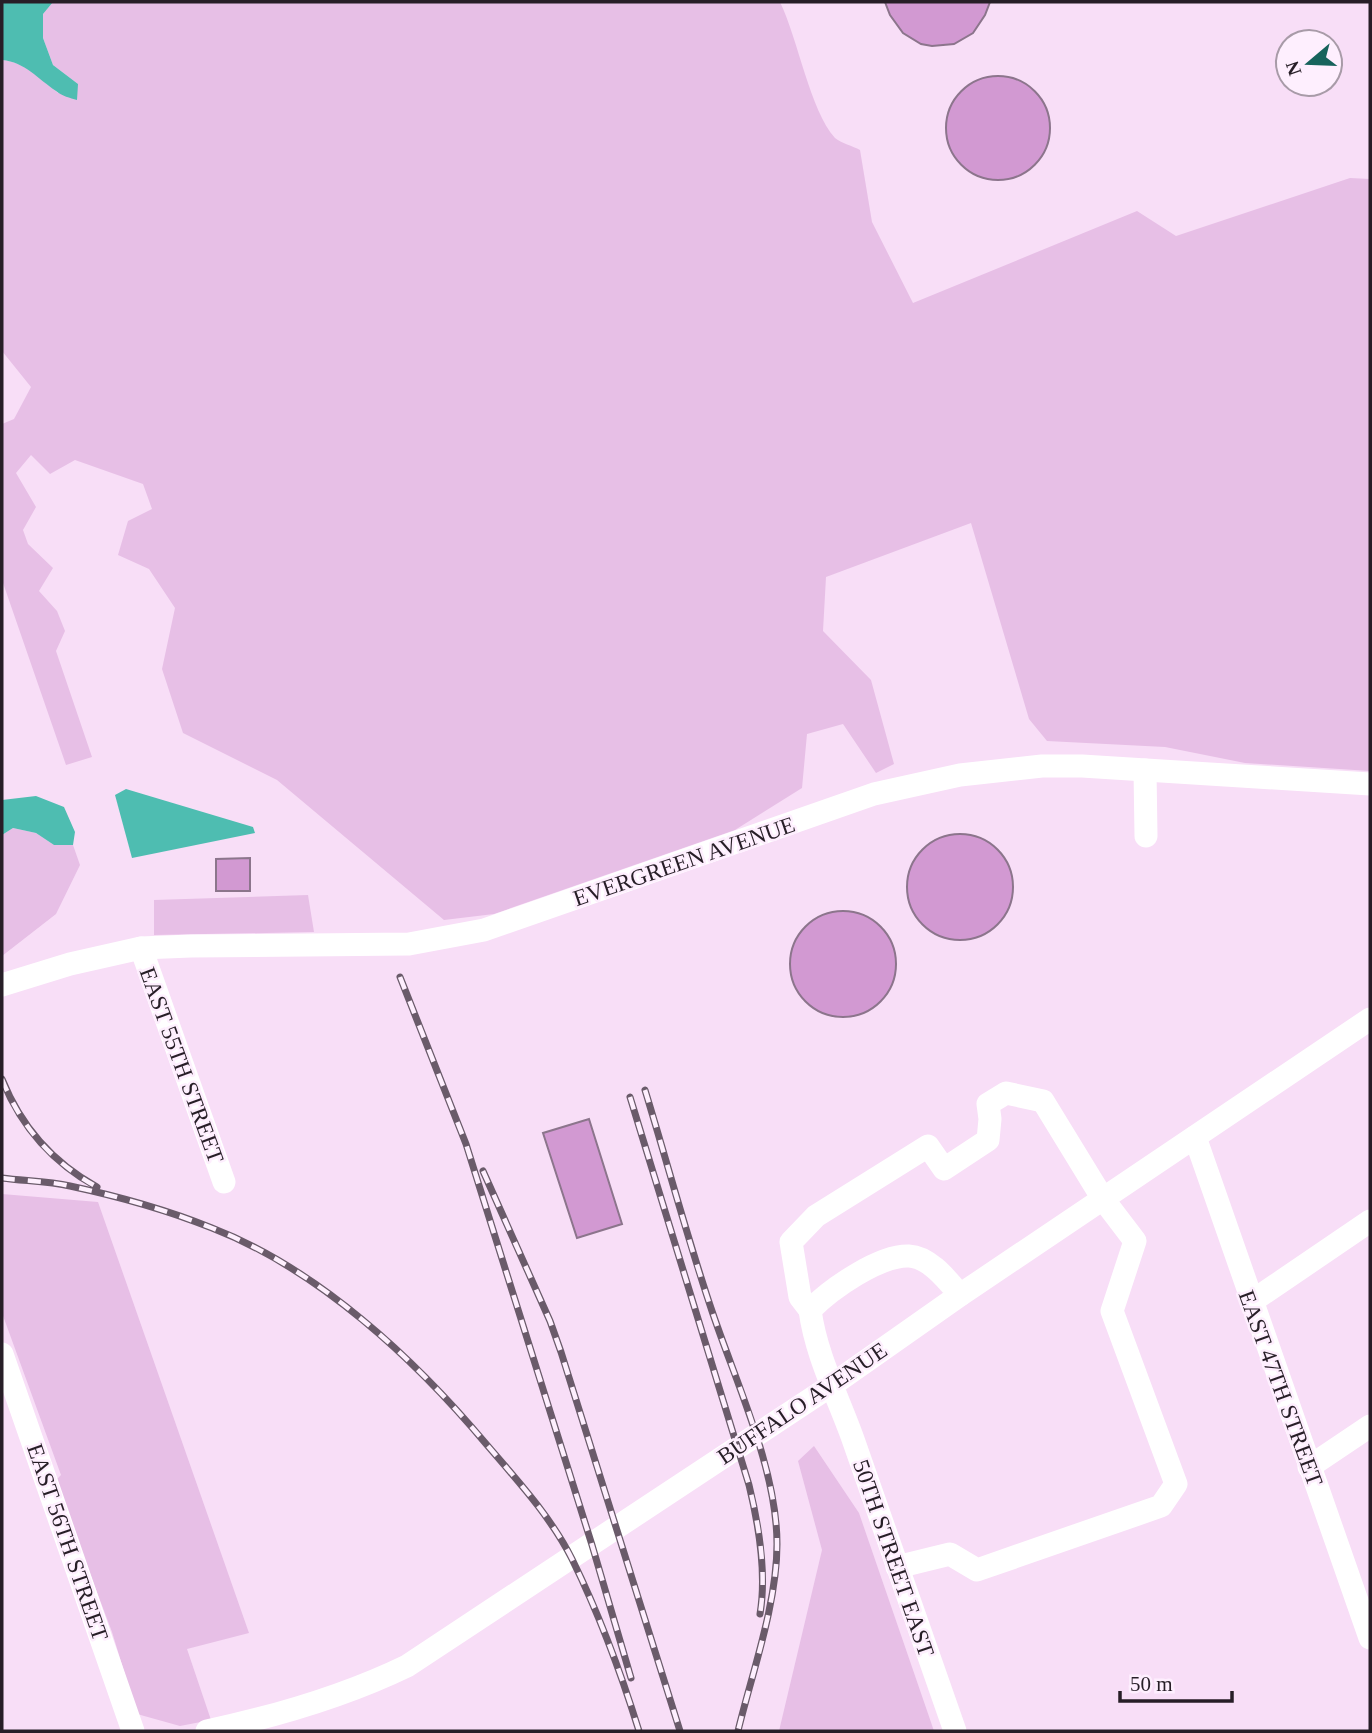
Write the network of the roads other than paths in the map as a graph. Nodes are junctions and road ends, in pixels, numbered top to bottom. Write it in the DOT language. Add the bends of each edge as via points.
graph roads {
  1 [pos="1145,769"];
  2 [pos="1370,784"];
  3 [pos="1146,836"];
  4 [pos="141,948"];
  5 [pos="2,985"];
  6 [pos="1368,1029"];
  7 [pos="1195,1137"];
  8 [pos="223,1182"];
  9 [pos="1103,1199"];
  10 [pos="1370,1221"];
  11 [pos="960,1295"];
  12 [pos="1251,1302"];
  13 [pos="810,1310"];
  14 [pos="2,1354"];
  15 [pos="831,1385"];
  16 [pos="1370,1426"];
  17 [pos="1310,1467"];
  18 [pos="897,1567"];
  19 [pos="1370,1638"];
  20 [pos="257,1726"];
  21 [pos="133,1731"];
  22 [pos="207,1731"];
  23 [pos="956,1731"];
  1 -- 2 [label="street, EVERGREEN AVENUE"];
  1 -- 3 [label="street"];
  1 -- 4 [label="street, EVERGREEN AVENUE" via="1042,766 931,780 874,794 484,930 441,939 385,945"];
  4 -- 5 [label="street, EVERGREEN AVENUE"];
  4 -- 8 [label="street, EAST 55TH STREET"];
  6 -- 7 [label="street, BUFFALO AVENUE"];
  7 -- 9 [label="street, BUFFALO AVENUE"];
  7 -- 12 [label="street, EAST 47TH STREET"];
  9 -- 11 [label="street, BUFFALO AVENUE"];
  9 -- 13 [label="street, 50TH STREET EAST" via="1043,1101 1006,1093 988,1104 988,1140 963,1158 944,1169 928,1146 816,1216 791,1242 800,1297"];
  9 -- 18 [label="street" via="1135,1241 1112,1311 1176,1484 1161,1506 977,1570 950,1554"];
  10 -- 12 [label="street"];
  11 -- 13 [label="street" via="936,1268 911,1256 879,1262"];
  11 -- 15 [label="street, BUFFALO AVENUE"];
  12 -- 17 [label="street, EAST 47TH STREET"];
  13 -- 15 [label="street, 50TH STREET EAST"];
  14 -- 21 [label="street, EAST 56TH STREET"];
  15 -- 18 [label="street, 50TH STREET EAST"];
  15 -- 20 [label="street, BUFFALO AVENUE" via="407,1666"];
  16 -- 17 [label="street"];
  17 -- 19 [label="street, EAST 47TH STREET"];
  18 -- 23 [label="street, 50TH STREET EAST"];
  20 -- 22 [label="street, BUFFALO AVENUE"];
}
